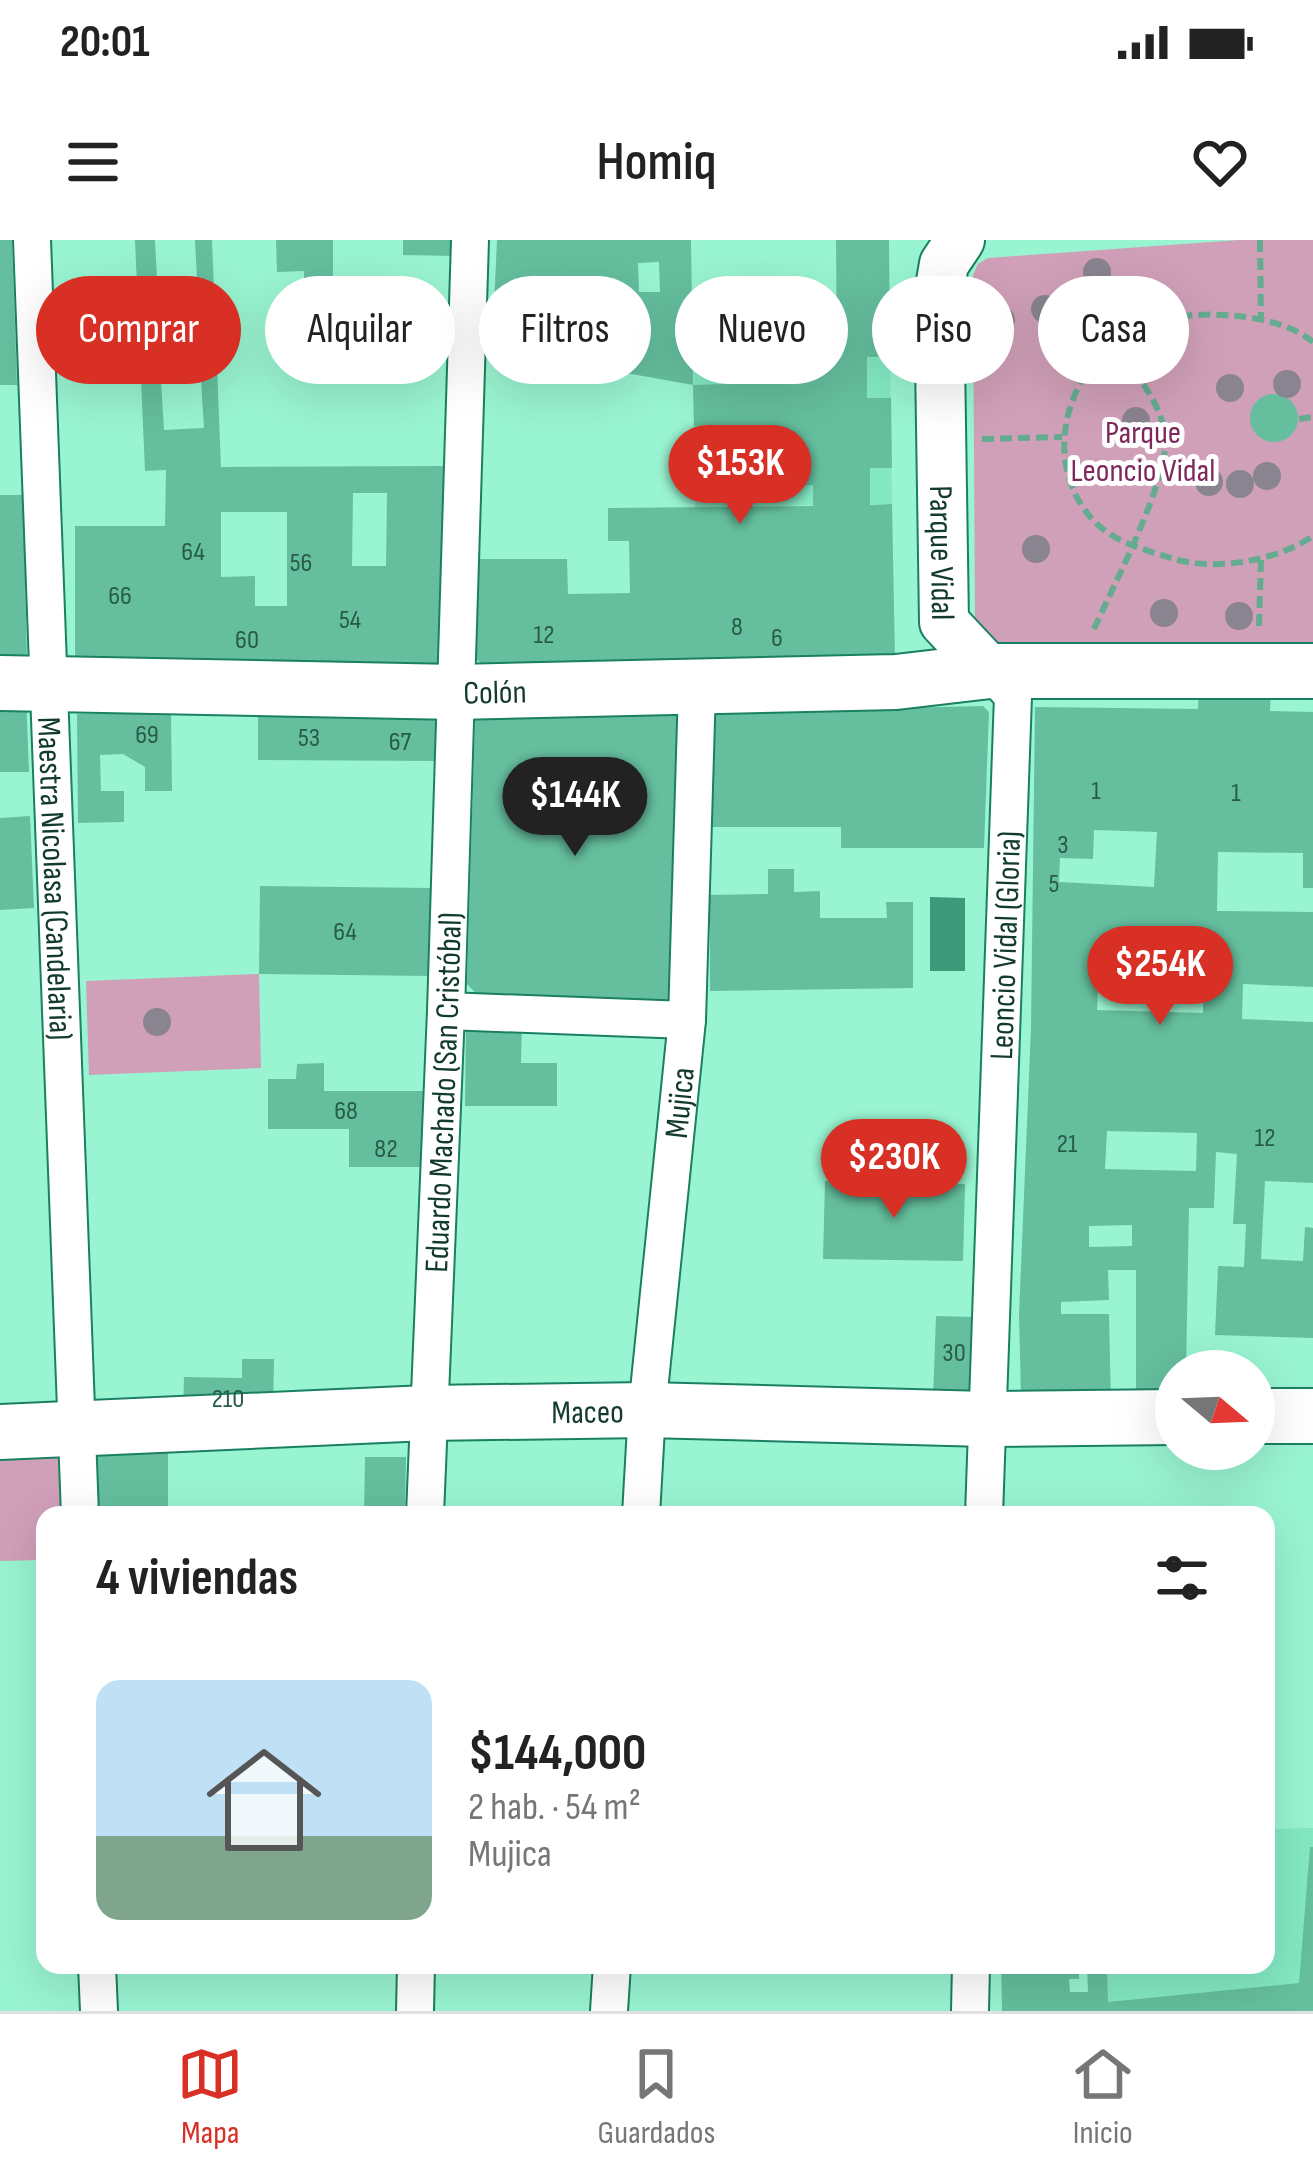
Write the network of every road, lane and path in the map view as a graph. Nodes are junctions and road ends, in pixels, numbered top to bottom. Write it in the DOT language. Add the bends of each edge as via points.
graph roads {
  1 [pos="32,240"];
  2 [pos="470,240"];
  3 [pos="960,240"];
  4 [pos="1260,240"];
  5 [pos="1189,315"];
  6 [pos="1261,319"];
  7 [pos="1313,342"];
  8 [pos="1079,384"];
  9 [pos="1142,384"];
  10 [pos="1313,417"];
  11 [pos="1299,419"];
  12 [pos="1062,437"];
  13 [pos="979,439"];
  14 [pos="1312,541"];
  15 [pos="1130,545"];
  16 [pos="1261,558"];
  17 [pos="1258,638"];
  18 [pos="990,671"];
  19 [pos="1077,671"];
  20 [pos="1313,671"];
  21 [pos="25,683"];
  22 [pos="697,688"];
  23 [pos="456,692"];
  24 [pos="446,1011"];
  25 [pos="687,1020"];
  26 [pos="647,1410"];
  27 [pos="427,1413"];
  28 [pos="1313,1416"];
  29 [pos="1155,1417"];
  30 [pos="1275,1417"];
  31 [pos="986,1420"];
  32 [pos="77,1430"];
  33 [pos="0,1432"];
  34 [pos="80,1506"];
  35 [pos="425,1506"];
  36 [pos="642,1506"];
  37 [pos="984,1506"];
  38 [pos="97,1974"];
  39 [pos="416,1974"];
  40 [pos="611,1974"];
  41 [pos="971,1974"];
  42 [pos="99,2011"];
  43 [pos="415,2011"];
  44 [pos="609,2011"];
  45 [pos="970,2011"];
  1 -- 21 [label="street, Maestra Nicolasa (Candelaria)"];
  2 -- 23 [label="street, Eduardo Machado (San Cristóbal)"];
  3 -- 18 [label="street, Parque Vidal" via="939,292 944,622"];
  4 -- 6 [label="path"];
  5 -- 6 [label="path"];
  6 -- 7 [label="path"];
  8 -- 12 [label="path"];
  9 -- 15 [label="path" via="1165,434 1163,466"];
  10 -- 11 [label="path"];
  12 -- 13 [label="path"];
  12 -- 15 [label="path" via="1071,485 1097,524"];
  14 -- 16 [label="path"];
  15 -- 16 [label="path" via="1181,562"];
  15 -- 19 [label="path"];
  16 -- 17 [label="path"];
  18 -- 19 [label="main road"];
  18 -- 22 [label="main road, Colón"];
  18 -- 31 [label="street, Leoncio Vidal (Gloria)" via="1013,696"];
  19 -- 20 [label="main road"];
  21 -- 23 [label="main road, Colón"];
  21 -- 32 [label="street, Maestra Nicolasa (Candelaria)"];
  22 -- 23 [label="main road, Colón"];
  22 -- 25 [label="street, Mujica"];
  23 -- 24 [label="street, Eduardo Machado (San Cristóbal)"];
  24 -- 25 [label="street"];
  24 -- 27 [label="street, Eduardo Machado (San Cristóbal)"];
  25 -- 26 [label="street, Mujica"];
  26 -- 27 [label="main road, Maceo"];
  26 -- 31 [label="main road, Maceo"];
  26 -- 36 [label="street, Mujica"];
  27 -- 32 [label="main road, Maceo"];
  27 -- 35 [label="street, Eduardo Machado (San Cristóbal)"];
  28 -- 30 [label="main road"];
  29 -- 31 [label="main road, Maceo"];
  31 -- 37 [label="street, Leoncio Vidal (Gloria)"];
  32 -- 33 [label="main road, Maceo"];
  32 -- 34 [label="street, Maestra Nicolasa (Candelaria)"];
  38 -- 42 [label="street"];
  39 -- 43 [label="street"];
  40 -- 44 [label="street"];
  41 -- 45 [label="street"];
}
